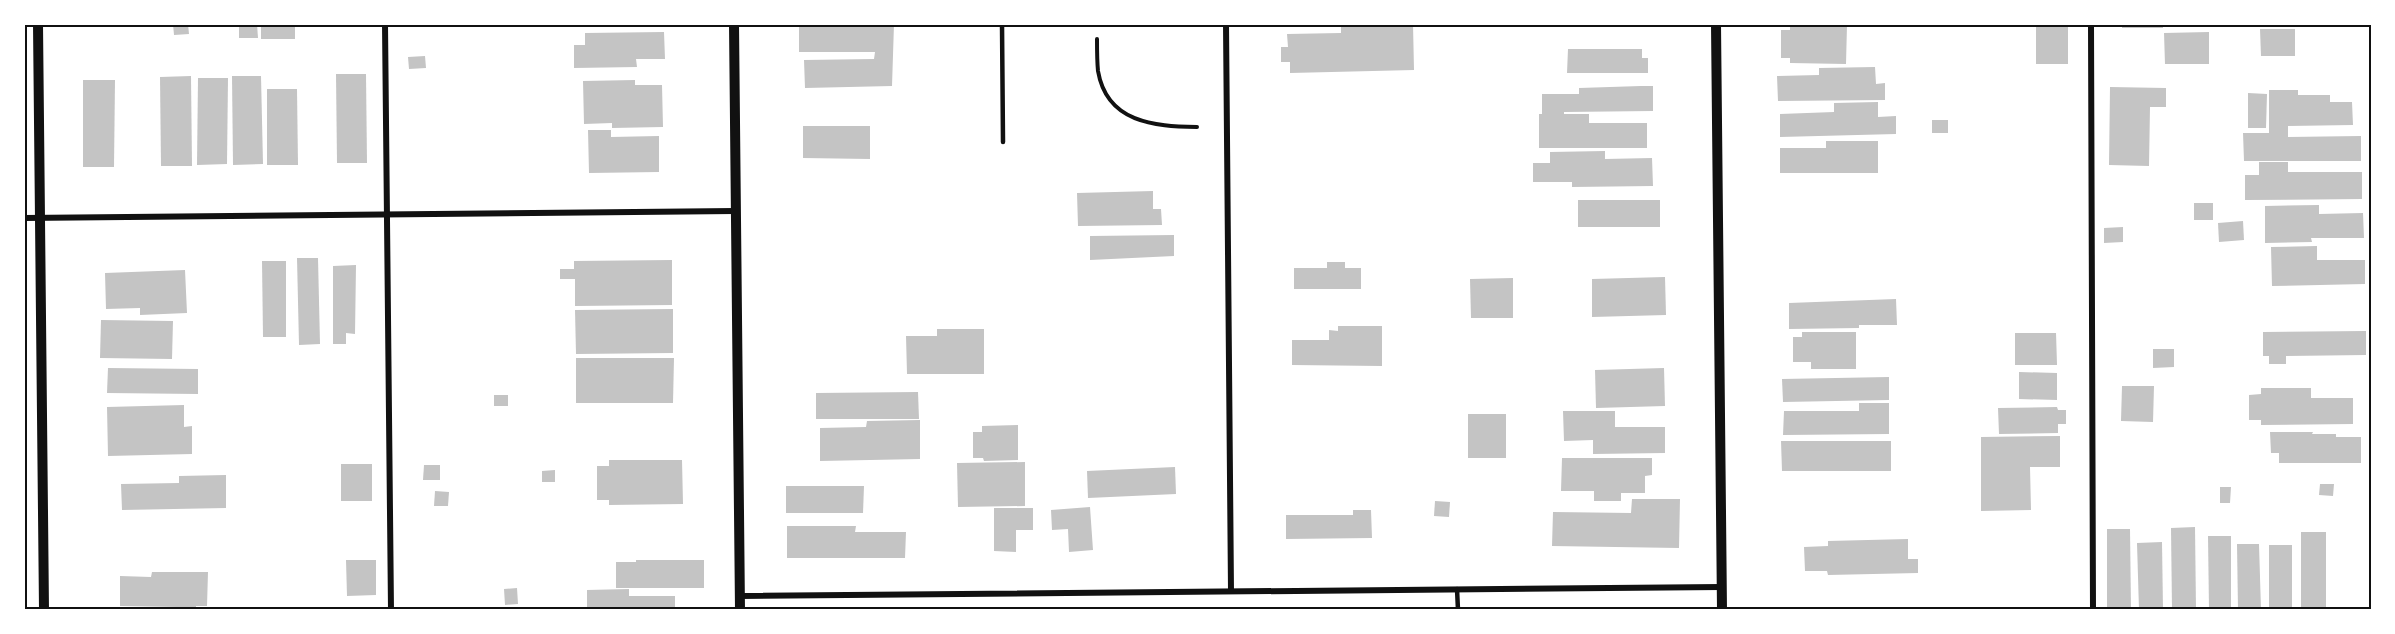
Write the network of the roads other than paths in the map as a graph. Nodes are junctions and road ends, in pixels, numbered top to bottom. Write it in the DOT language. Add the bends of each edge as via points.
graph roads {
  1 [pos="38,24"];
  2 [pos="385,24"];
  3 [pos="734,24"];
  4 [pos="1002,24"];
  5 [pos="1226,24"];
  6 [pos="1716,24"];
  7 [pos="2091,24"];
  8 [pos="1003,142"];
  9 [pos="735,211"];
  10 [pos="387,214"];
  11 [pos="39,217"];
  12 [pos="24,218"];
  13 [pos="1722,587"];
  14 [pos="1457,589"];
  15 [pos="1231,591"];
  16 [pos="740,596"];
  17 [pos="44,610"];
  18 [pos="391,610"];
  19 [pos="740,610"];
  20 [pos="1458,610"];
  21 [pos="1722,610"];
  22 [pos="2093,610"];
  1 -- 11 [label="street"];
  2 -- 10 [label="street"];
  3 -- 9 [label="street"];
  4 -- 8 [label="lane"];
  5 -- 15 [label="street"];
  6 -- 13 [label="street"];
  7 -- 22 [label="street"];
  9 -- 10 [label="street"];
  9 -- 16 [label="street"];
  10 -- 11 [label="street"];
  10 -- 18 [label="street"];
  11 -- 12 [label="street"];
  11 -- 17 [label="street"];
  13 -- 14 [label="street"];
  13 -- 21 [label="street"];
  14 -- 15 [label="street"];
  14 -- 20 [label="lane"];
  15 -- 16 [label="street"];
  16 -- 19 [label="street"];
}
